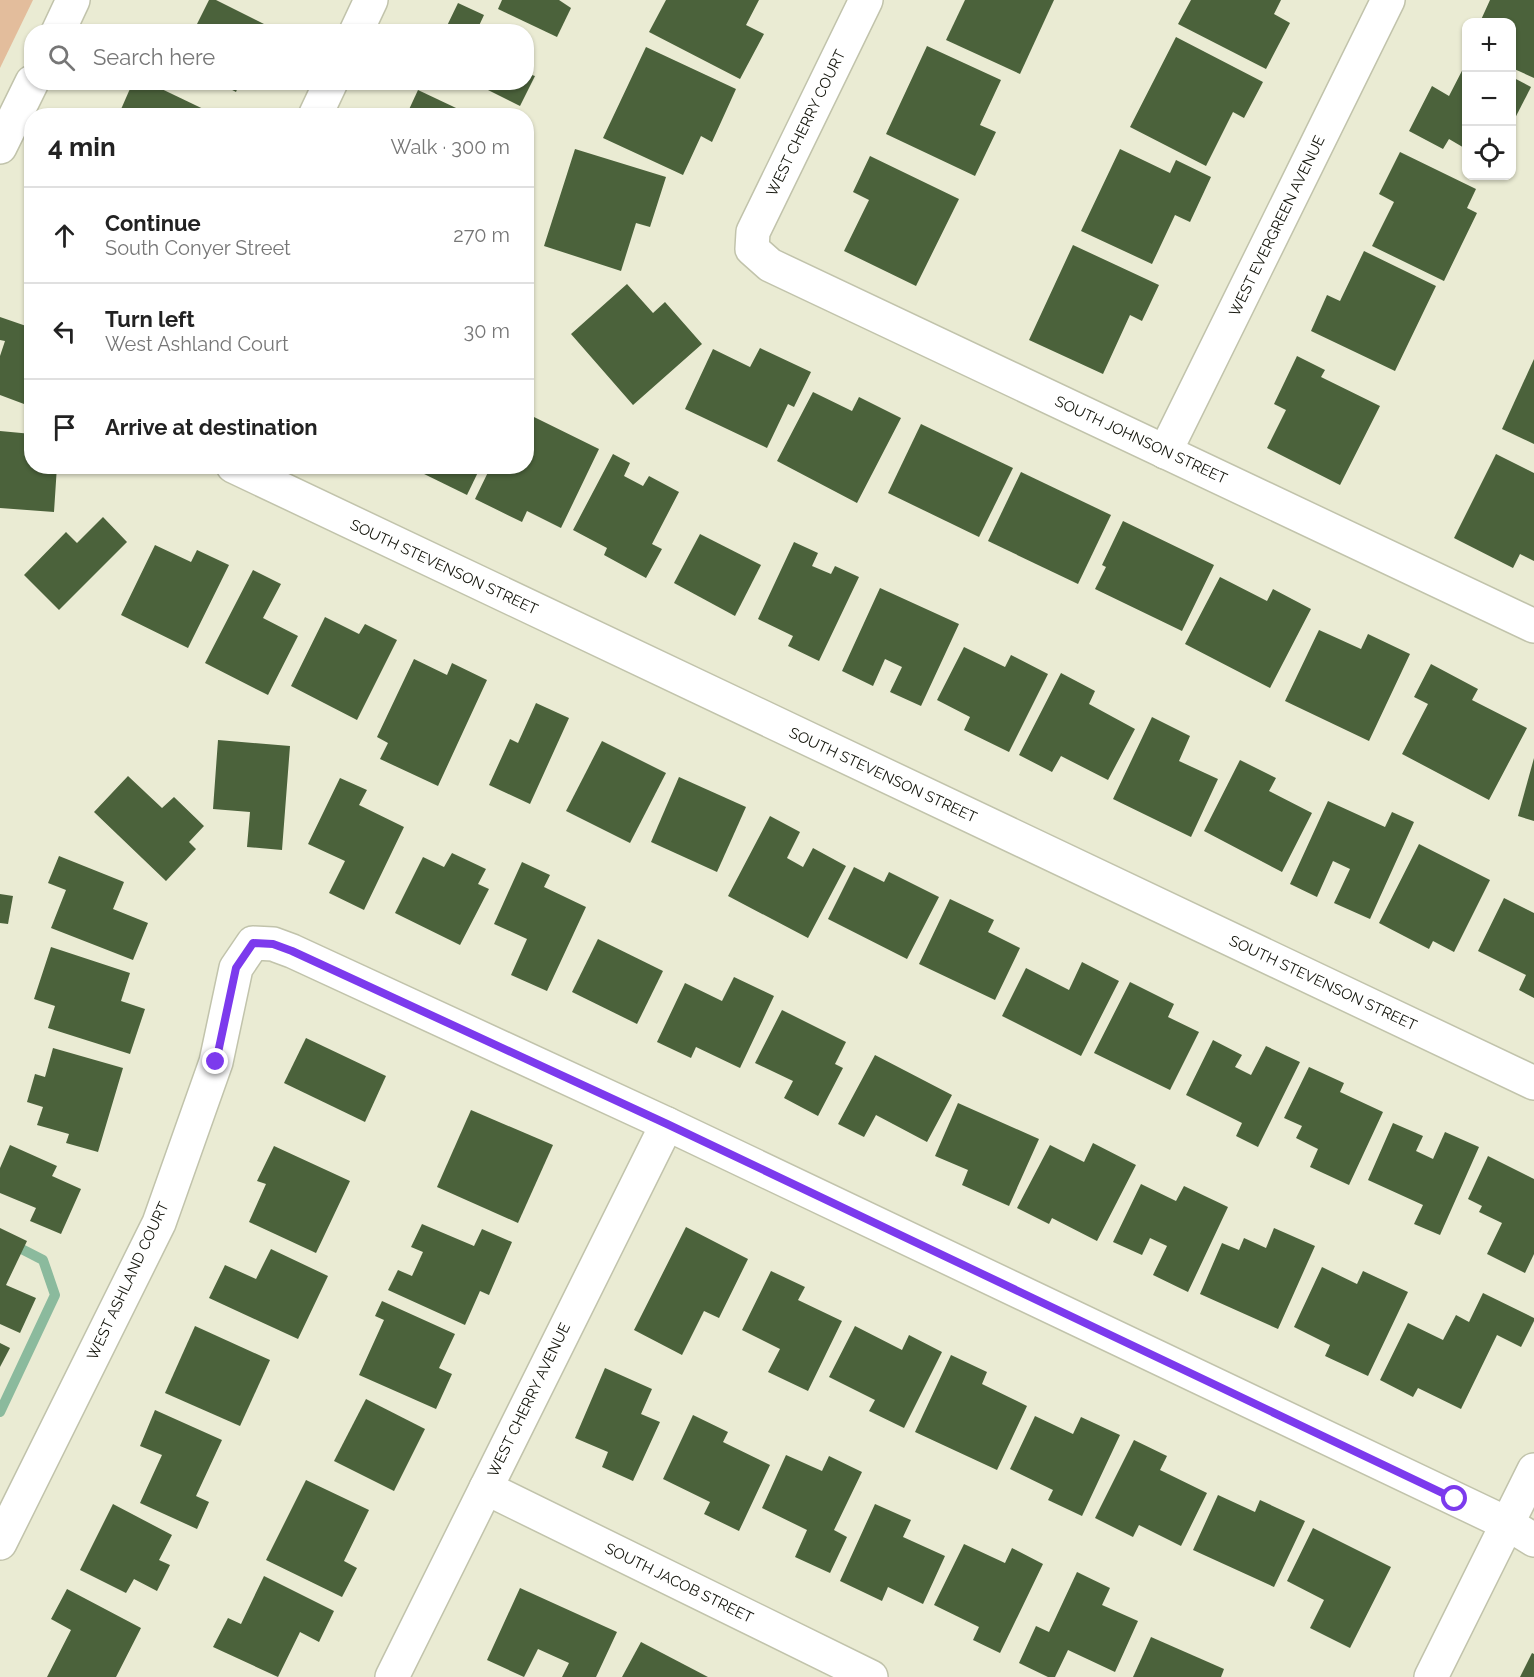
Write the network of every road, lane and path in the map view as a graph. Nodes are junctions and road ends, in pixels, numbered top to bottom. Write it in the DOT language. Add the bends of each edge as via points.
graph roads {
  1 [pos="73,0"];
  2 [pos="866,0"];
  3 [pos="1388,0"];
  4 [pos="369,1"];
  5 [pos="62,24"];
  6 [pos="359,24"];
  7 [pos="28,90"];
  8 [pos="327,90"];
  9 [pos="319,108"];
  10 [pos="0,147"];
  11 [pos="752,249"];
  12 [pos="1165,452"];
  13 [pos="250,474"];
  14 [pos="1534,626"];
  15 [pos="1534,1083"];
  16 [pos="667,1124"];
  17 [pos="1534,1470"];
  18 [pos="486,1488"];
  19 [pos="1521,1532"];
  20 [pos="0,1543"];
  21 [pos="837,1670"];
  22 [pos="392,1677"];
  23 [pos="871,1677"];
  24 [pos="1431,1677"];
  1 -- 5 [label="street"];
  2 -- 11 [label="street, WEST CHERRY COURT" via="753,232"];
  3 -- 12 [label="street, WEST EVERGREEN AVENUE"];
  4 -- 6 [label="street"];
  7 -- 10 [label="street"];
  8 -- 9 [label="street"];
  11 -- 12 [label="street, SOUTH JOHNSON STREET" via="770,265"];
  12 -- 14 [label="street, SOUTH JOHNSON STREET"];
  13 -- 15 [label="street, SOUTH STEVENSON STREET"];
  16 -- 18 [label="street, WEST CHERRY AVENUE"];
  16 -- 19 [label="street"];
  16 -- 20 [label="street, WEST ASHLAND COURT" via="292,951 273,944 253,943 236,968 216,1062 159,1223"];
  17 -- 19 [label="street"];
  18 -- 21 [label="street, SOUTH JACOB STREET"];
  18 -- 22 [label="street, WEST CHERRY AVENUE"];
  19 -- 24 [label="street"];
  21 -- 23 [label="street, SOUTH JACOB STREET"];
}
